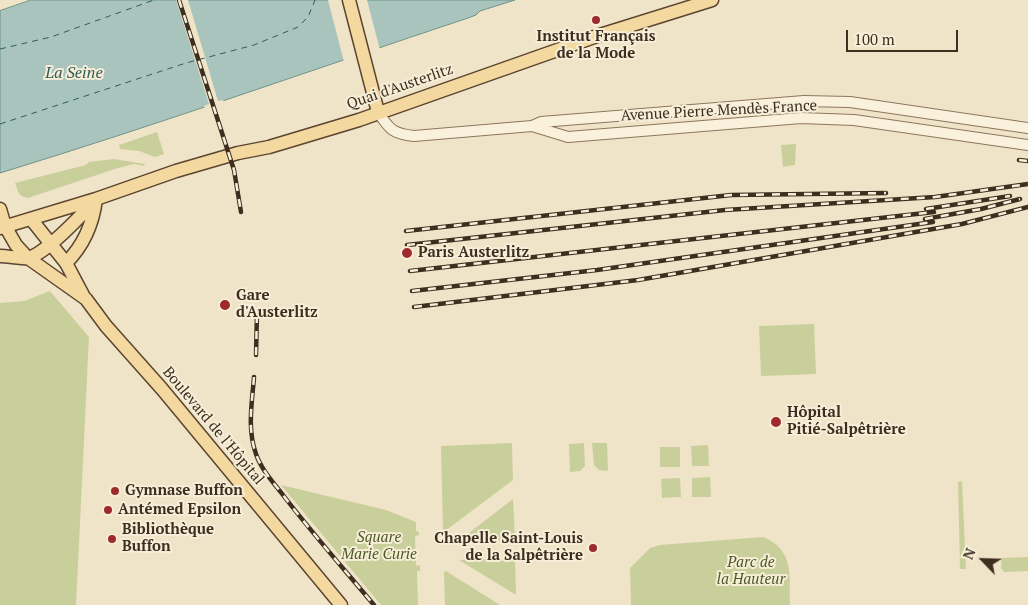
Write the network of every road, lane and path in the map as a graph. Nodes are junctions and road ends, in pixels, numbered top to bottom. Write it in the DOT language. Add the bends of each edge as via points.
graph roads {
  1 [pos="349,0"];
  2 [pos="712,0"];
  3 [pos="378,112"];
  4 [pos="532,126"];
  5 [pos="1028,128"];
  6 [pos="1028,145"];
  7 [pos="96,199"];
  8 [pos="0,209"];
  9 [pos="31,219"];
  10 [pos="3,227"];
  11 [pos="50,243"];
  12 [pos="0,256"];
  13 [pos="28,258"];
  14 [pos="66,263"];
  15 [pos="86,299"];
  16 [pos="341,605"];
  1 -- 3 [label="main road"];
  2 -- 3 [label="main road, Quai d'Austerlitz"];
  3 -- 4 [label="street, Avenue Pierre Mendès France" via="394,131 414,136"];
  3 -- 7 [label="main road, Quai d'Austerlitz" via="269,147 176,171"];
  4 -- 5 [label="street, Avenue Pierre Mendès France" via="541,122 804,101 850,102"];
  4 -- 6 [label="street, Avenue Pierre Mendès France" via="568,136 791,118 845,120"];
  7 -- 9 [label="main road, Quai d'Austerlitz"];
  7 -- 11 [label="main road"];
  7 -- 14 [label="main road" via="87,235"];
  8 -- 10 [label="main road, Boulevard de l'Hôpital"];
  9 -- 10 [label="main road, Quai d'Austerlitz"];
  9 -- 11 [label="main road"];
  10 -- 13 [label="main road, Boulevard de l'Hôpital"];
  11 -- 13 [label="main road"];
  11 -- 14 [label="main road"];
  12 -- 13 [label="main road"];
  13 -- 15 [label="main road, Boulevard de l'Hôpital"];
  14 -- 15 [label="main road"];
  15 -- 16 [label="main road, Boulevard de l'Hôpital"];
}
